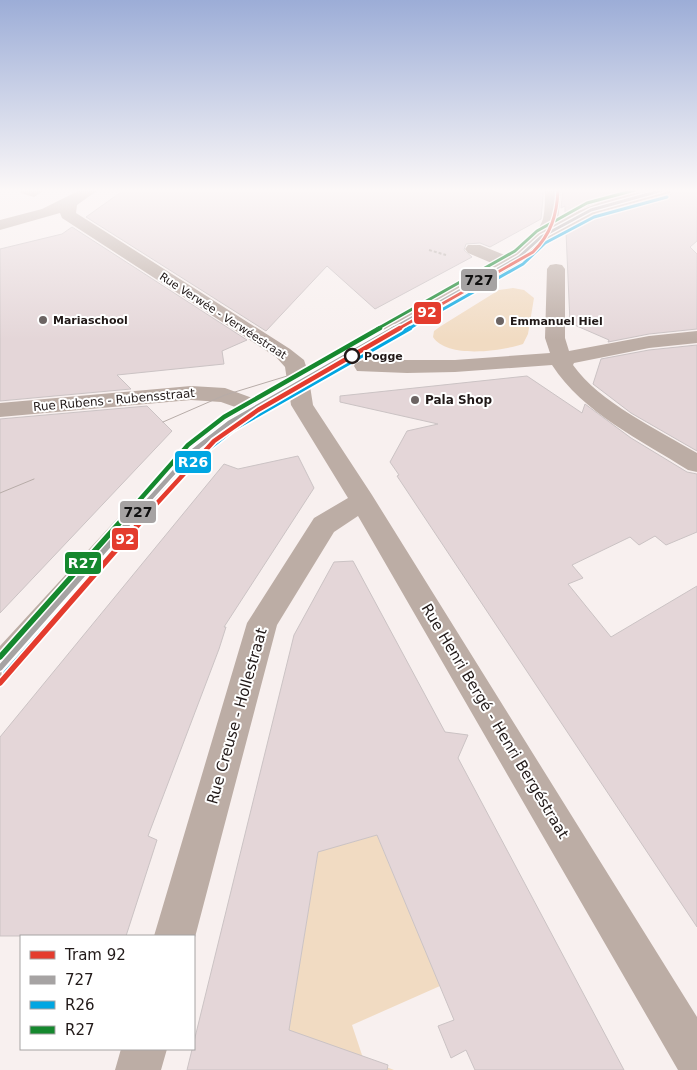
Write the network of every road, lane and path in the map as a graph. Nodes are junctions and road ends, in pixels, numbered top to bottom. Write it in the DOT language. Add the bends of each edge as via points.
graph roads {
  1 [pos="108,240"];
  2 [pos="538,240"];
  3 [pos="474,250"];
  4 [pos="508,263"];
  5 [pos="556,269"];
  6 [pos="697,337"];
  7 [pos="562,347"];
  8 [pos="365,366"];
  9 [pos="299,382"];
  10 [pos="255,407"];
  11 [pos="0,410"];
  12 [pos="697,464"];
  13 [pos="363,501"];
  14 [pos="0,668"];
  15 [pos="175,935"];
  16 [pos="144,1050"];
  17 [pos="697,1059"];
  18 [pos="138,1070"];
  1 -- 9 [label="street, Rue Verwée - Verwéestraat" via="283,353 296,365"];
  2 -- 4 [label="street"];
  3 -- 4 [label="street"];
  4 -- 9 [label="street"];
  5 -- 7 [label="street"];
  6 -- 7 [label="street"];
  7 -- 8 [label="street" via="536,366"];
  7 -- 12 [label="street" via="565,372 587,394"];
  9 -- 10 [label="street"];
  9 -- 13 [label="street, Rue Henri Bergé - Henri Bergéstraat" via="302,405"];
  10 -- 11 [label="street, Rue Rubens - Rubensstraat" via="225,395 191,393"];
  10 -- 14 [label="street" via="193,451"];
  13 -- 15 [label="street, Rue Creuse - Hollestraat" via="324,525 262,623"];
  13 -- 17 [label="street, Rue Henri Bergé - Henri Bergéstraat"];
  16 -- 18 [label="street"];
}
